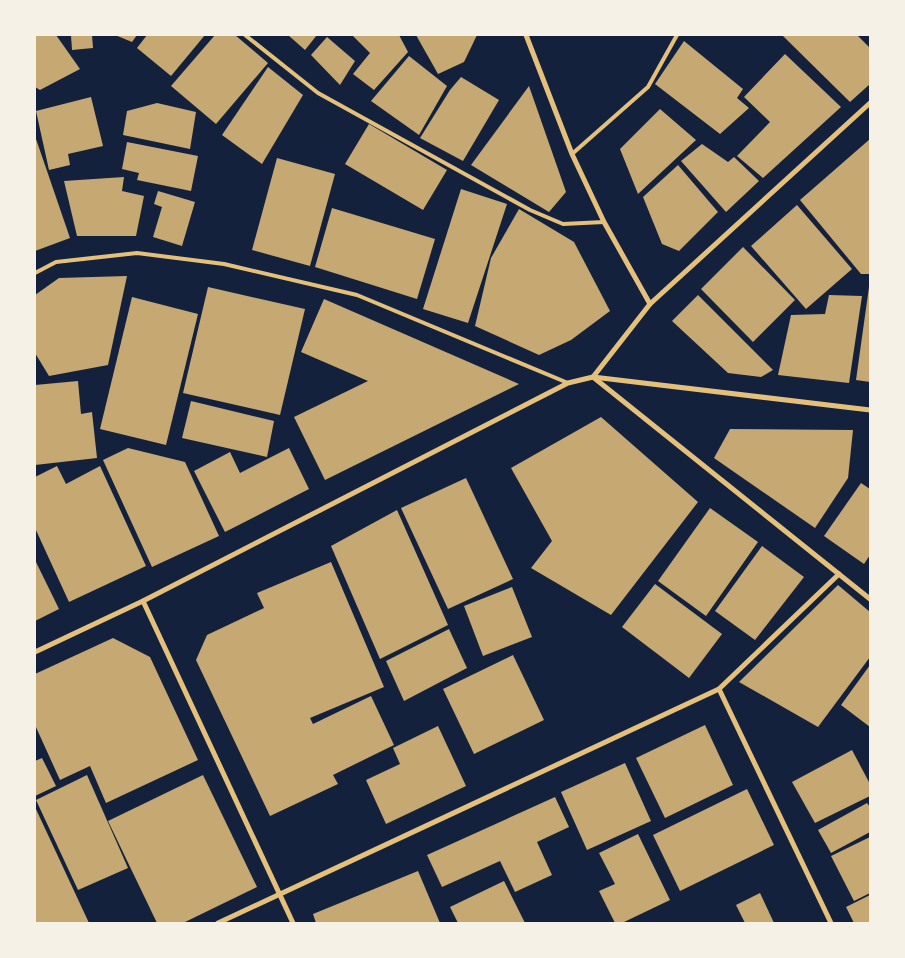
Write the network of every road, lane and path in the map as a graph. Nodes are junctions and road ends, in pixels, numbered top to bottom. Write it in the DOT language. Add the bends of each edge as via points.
graph roads {
  1 [pos="245,35"];
  2 [pos="526,35"];
  3 [pos="677,35"];
  4 [pos="870,103"];
  5 [pos="572,154"];
  6 [pos="604,222"];
  7 [pos="35,273"];
  8 [pos="650,304"];
  9 [pos="593,377"];
  10 [pos="568,383"];
  11 [pos="870,410"];
  12 [pos="839,574"];
  13 [pos="870,598"];
  14 [pos="143,601"];
  15 [pos="35,652"];
  16 [pos="719,689"];
  17 [pos="280,894"];
  18 [pos="218,923"];
  19 [pos="292,923"];
  20 [pos="831,923"];
  1 -- 6 [label="lane" via="318,93 530,210 563,224"];
  2 -- 5 [label="street"];
  3 -- 5 [label="lane" via="648,87"];
  4 -- 8 [label="street"];
  5 -- 6 [label="street"];
  6 -- 8 [label="street"];
  7 -- 10 [label="lane" via="56,262 137,253 224,264 357,295"];
  8 -- 9 [label="street"];
  9 -- 10 [label="street"];
  9 -- 11 [label="street"];
  9 -- 12 [label="street"];
  10 -- 14 [label="street"];
  12 -- 13 [label="street"];
  12 -- 16 [label="street"];
  14 -- 15 [label="street"];
  14 -- 17 [label="street"];
  16 -- 17 [label="street"];
  16 -- 20 [label="street"];
  17 -- 18 [label="street"];
  17 -- 19 [label="street"];
}
